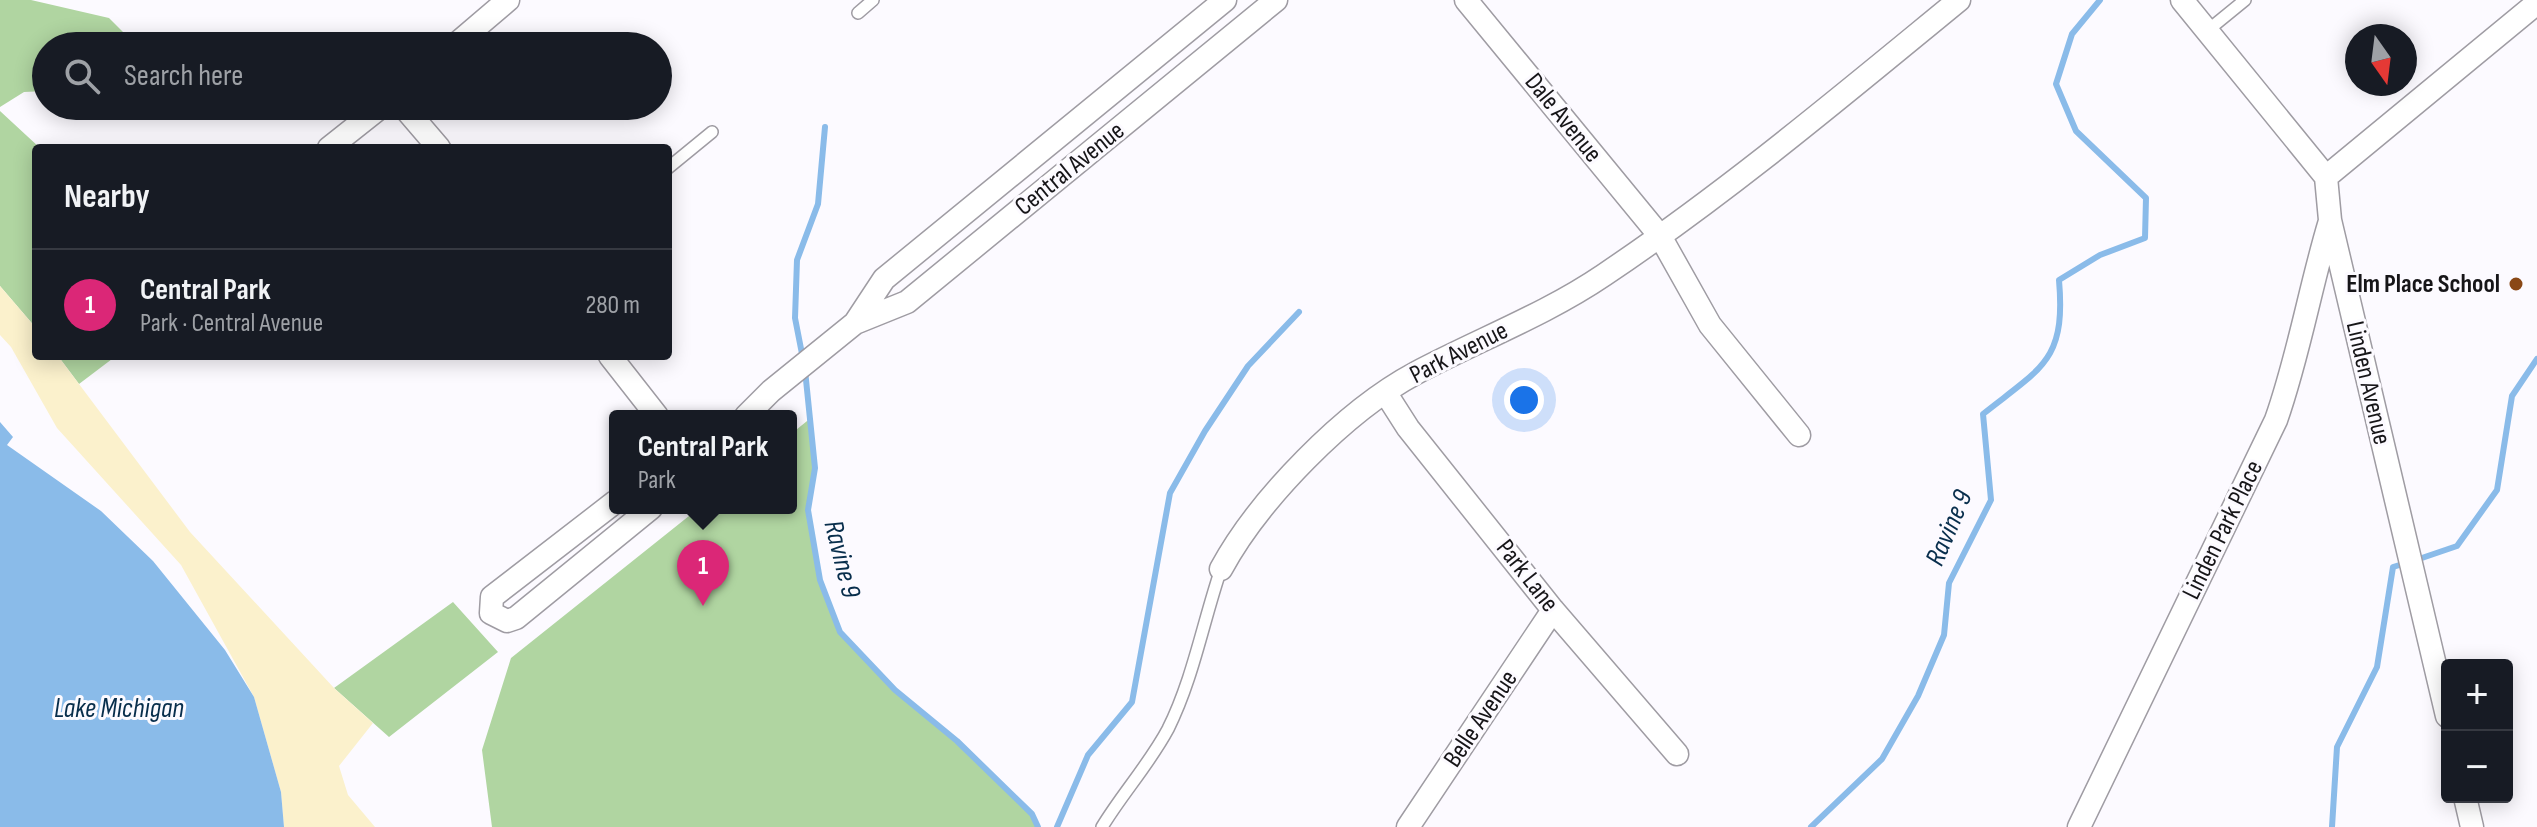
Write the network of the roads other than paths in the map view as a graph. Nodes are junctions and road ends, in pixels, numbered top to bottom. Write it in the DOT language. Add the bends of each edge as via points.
graph roads {
  1 [pos="508,0"];
  2 [pos="873,0"];
  3 [pos="1225,0"];
  4 [pos="1276,0"];
  5 [pos="1466,0"];
  6 [pos="1959,0"];
  7 [pos="2182,0"];
  8 [pos="2245,0"];
  9 [pos="2537,3"];
  10 [pos="858,13"];
  11 [pos="2207,31"];
  12 [pos="470,32"];
  13 [pos="1135,73"];
  14 [pos="1154,100"];
  15 [pos="364,120"];
  16 [pos="415,120"];
  17 [pos="712,132"];
  18 [pos="334,144"];
  19 [pos="436,144"];
  20 [pos="672,165"];
  21 [pos="2326,177"];
  22 [pos="2330,220"];
  23 [pos="1660,236"];
  24 [pos="855,323"];
  25 [pos="613,360"];
  26 [pos="1385,392"];
  27 [pos="759,403"];
  28 [pos="652,410"];
  29 [pos="1799,435"];
  30 [pos="609,507"];
  31 [pos="644,514"];
  32 [pos="1221,569"];
  33 [pos="1553,610"];
  34 [pos="2441,689"];
  35 [pos="1677,754"];
  36 [pos="2466,803"];
  37 [pos="1102,827"];
  38 [pos="1408,827"];
  39 [pos="2079,827"];
  40 [pos="2472,827"];
  1 -- 12 [label="street"];
  2 -- 10 [label="lane"];
  3 -- 13 [label="street, Central Avenue"];
  4 -- 14 [label="street, Central Avenue"];
  5 -- 23 [label="street, Dale Avenue"];
  6 -- 23 [label="street, Park Avenue" via="1725,192"];
  7 -- 11 [label="street"];
  8 -- 11 [label="lane"];
  9 -- 21 [label="street"];
  11 -- 21 [label="street"];
  13 -- 14 [label="street"];
  13 -- 24 [label="street, Central Avenue" via="884,279"];
  14 -- 24 [label="street, Central Avenue" via="907,302"];
  15 -- 18 [label="street"];
  16 -- 19 [label="street"];
  17 -- 20 [label="lane"];
  21 -- 22 [label="street, Linden Avenue"];
  22 -- 34 [label="street, Linden Avenue"];
  22 -- 39 [label="street, Linden Park Place" via="2276,420"];
  23 -- 26 [label="street, Park Avenue" via="1555,304"];
  23 -- 29 [label="street, Dale Avenue" via="1710,325"];
  24 -- 27 [label="street, Central Avenue"];
  25 -- 28 [label="street"];
  26 -- 32 [label="street, Park Avenue" via="1288,479 1242,531"];
  26 -- 33 [label="street, Park Lane"];
  30 -- 31 [label="street" via="492,597 491,613 507,621 516,618"];
  32 -- 37 [label="lane, Park Avenue" via="1186,687 1167,731"];
  33 -- 35 [label="street, Park Lane"];
  33 -- 38 [label="street, Belle Avenue"];
  36 -- 40 [label="street"];
}
